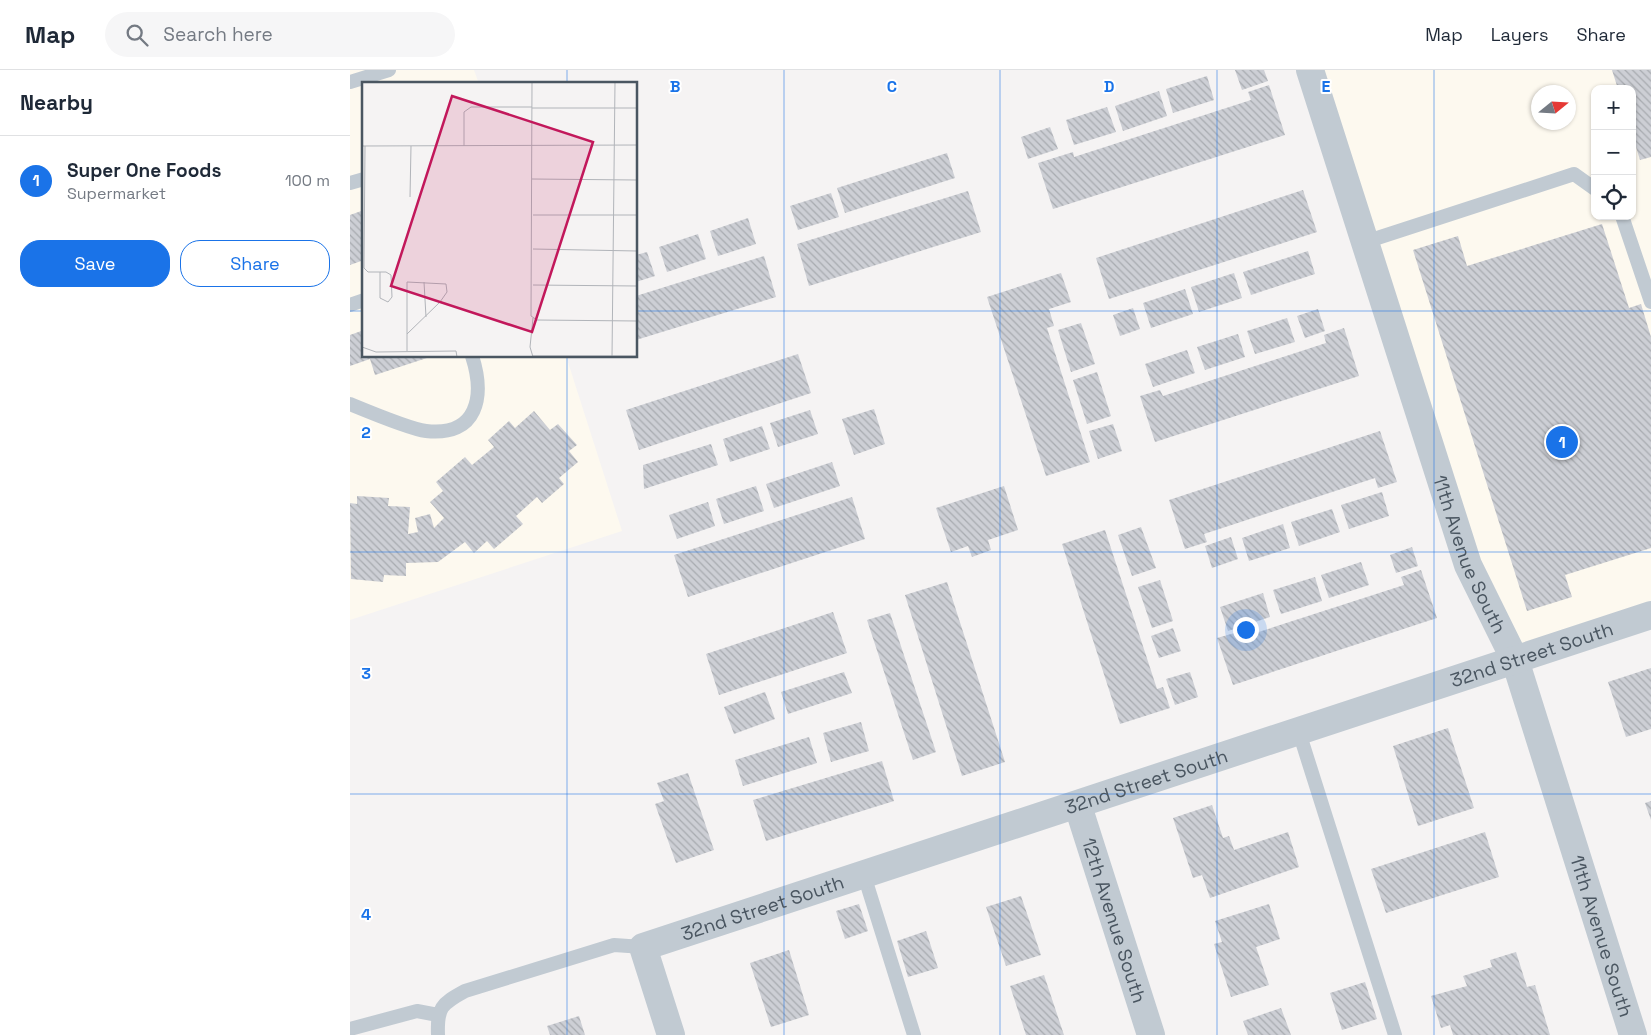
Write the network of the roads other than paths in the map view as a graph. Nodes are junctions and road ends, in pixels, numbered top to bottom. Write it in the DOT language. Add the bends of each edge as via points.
graph roads {
  1 [pos="389,70"];
  2 [pos="1310,70"];
  3 [pos="350,82"];
  4 [pos="362,179"];
  5 [pos="350,183"];
  6 [pos="1591,186"];
  7 [pos="1623,220"];
  8 [pos="1365,242"];
  9 [pos="362,301"];
  10 [pos="1651,302"];
  11 [pos="350,305"];
  12 [pos="473,358"];
  13 [pos="351,406"];
  14 [pos="1651,615"];
  15 [pos="1515,660"];
  16 [pos="1299,732"];
  17 [pos="1078,806"];
  18 [pos="864,875"];
  19 [pos="643,947"];
  20 [pos="438,1015"];
  21 [pos="350,1029"];
  22 [pos="438,1035"];
  23 [pos="671,1035"];
  24 [pos="914,1035"];
  25 [pos="1151,1035"];
  26 [pos="1395,1035"];
  27 [pos="1633,1035"];
  1 -- 3 [label="lane"];
  2 -- 8 [label="street, 11th Avenue South"];
  4 -- 5 [label="lane"];
  6 -- 8 [label="lane" via="1574,174"];
  7 -- 10 [label="lane"];
  8 -- 15 [label="street, 11th Avenue South" via="1468,565"];
  9 -- 11 [label="lane"];
  12 -- 13 [label="lane" via="478,374 476,410 462,424 444,430 425,431"];
  14 -- 15 [label="street, 32nd Street South"];
  15 -- 16 [label="street, 32nd Street South"];
  15 -- 27 [label="street, 11th Avenue South"];
  16 -- 17 [label="street, 32nd Street South"];
  16 -- 26 [label="lane"];
  17 -- 18 [label="street, 32nd Street South"];
  17 -- 25 [label="street, 12th Avenue South"];
  18 -- 19 [label="street, 32nd Street South"];
  18 -- 24 [label="lane"];
  19 -- 20 [label="lane" via="614,945 465,991 448,1000"];
  19 -- 23 [label="street"];
  20 -- 21 [label="lane" via="417,1011"];
  20 -- 22 [label="lane"];
}
